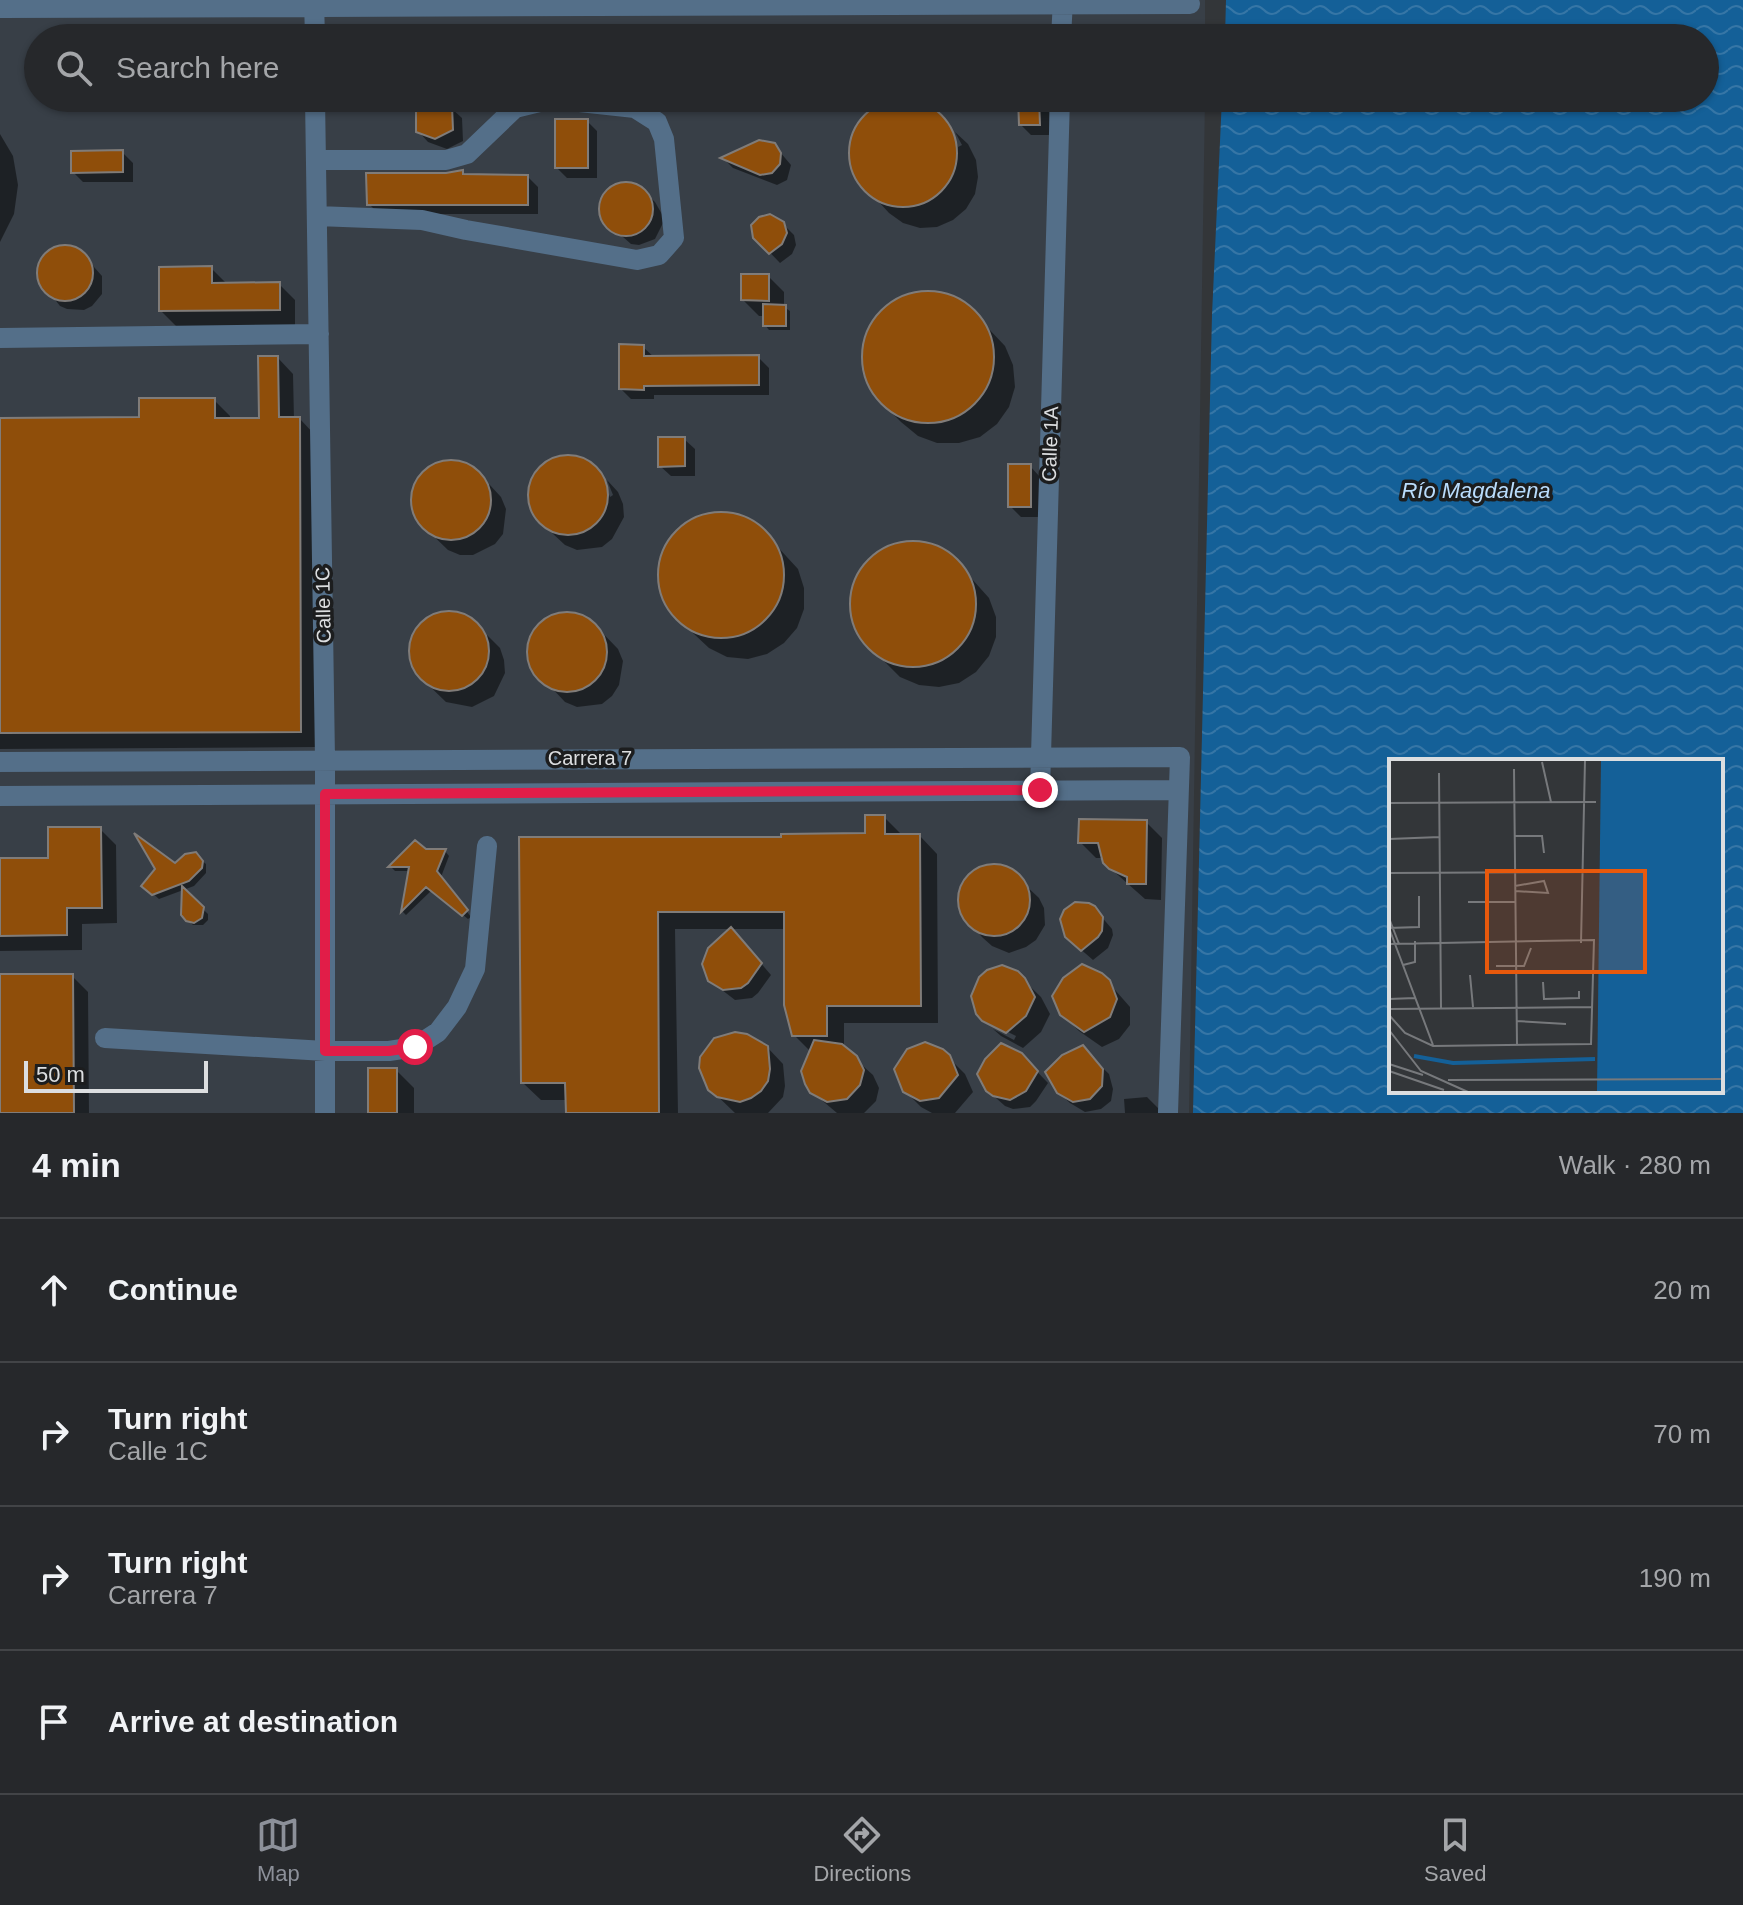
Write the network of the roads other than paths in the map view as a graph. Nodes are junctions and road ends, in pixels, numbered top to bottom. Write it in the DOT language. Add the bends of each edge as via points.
graph roads {
  1 [pos="1062,2"];
  2 [pos="314,3"];
  3 [pos="1190,4"];
  4 [pos="0,8"];
  5 [pos="315,24"];
  6 [pos="1061,24"];
  7 [pos="315,112"];
  8 [pos="511,112"];
  9 [pos="641,112"];
  10 [pos="1060,112"];
  11 [pos="316,160"];
  12 [pos="317,216"];
  13 [pos="319,334"];
  14 [pos="0,338"];
  15 [pos="1040,756"];
  16 [pos="715,757"];
  17 [pos="325,759"];
  18 [pos="480,759"];
  19 [pos="0,762"];
  20 [pos="1040,790"];
  21 [pos="1178,790"];
  22 [pos="715,792"];
  23 [pos="325,794"];
  24 [pos="481,794"];
  25 [pos="0,796"];
  26 [pos="487,846"];
  27 [pos="105,1038"];
  28 [pos="325,1051"];
  29 [pos="325,1113"];
  30 [pos="1168,1113"];
  1 -- 2 [label="street"];
  1 -- 3 [label="street"];
  1 -- 6 [label="street"];
  2 -- 4 [label="street"];
  2 -- 5 [label="street"];
  7 -- 11 [label="street, Calle 1C"];
  8 -- 11 [label="street" via="467,154 446,160"];
  9 -- 12 [label="street" via="657,122 664,139 674,238 659,255 637,260 422,220"];
  10 -- 15 [label="street, Calle 1A"];
  11 -- 12 [label="street, Calle 1C"];
  12 -- 13 [label="street, Calle 1C"];
  13 -- 14 [label="street"];
  13 -- 17 [label="street, Calle 1C"];
  15 -- 16 [label="street, Carrera 7"];
  15 -- 20 [label="street, Calle 1A"];
  15 -- 21 [label="street, Carrera 7" via="1180,757"];
  16 -- 18 [label="street, Carrera 7"];
  16 -- 22 [label="street"];
  17 -- 18 [label="street, Carrera 7"];
  17 -- 19 [label="street, Carrera 7"];
  17 -- 23 [label="street, Calle 1C"];
  18 -- 24 [label="street"];
  20 -- 21 [label="street, Carrera 7"];
  20 -- 22 [label="street, Carrera 7"];
  21 -- 30 [label="street"];
  22 -- 24 [label="street, Carrera 7"];
  23 -- 24 [label="street, Carrera 7"];
  23 -- 25 [label="street, Carrera 7"];
  23 -- 28 [label="street, Calle 1C"];
  26 -- 28 [label="street" via="475,969 438,1032 415,1047"];
  27 -- 28 [label="street"];
  28 -- 29 [label="street, Calle 1C"];
}
